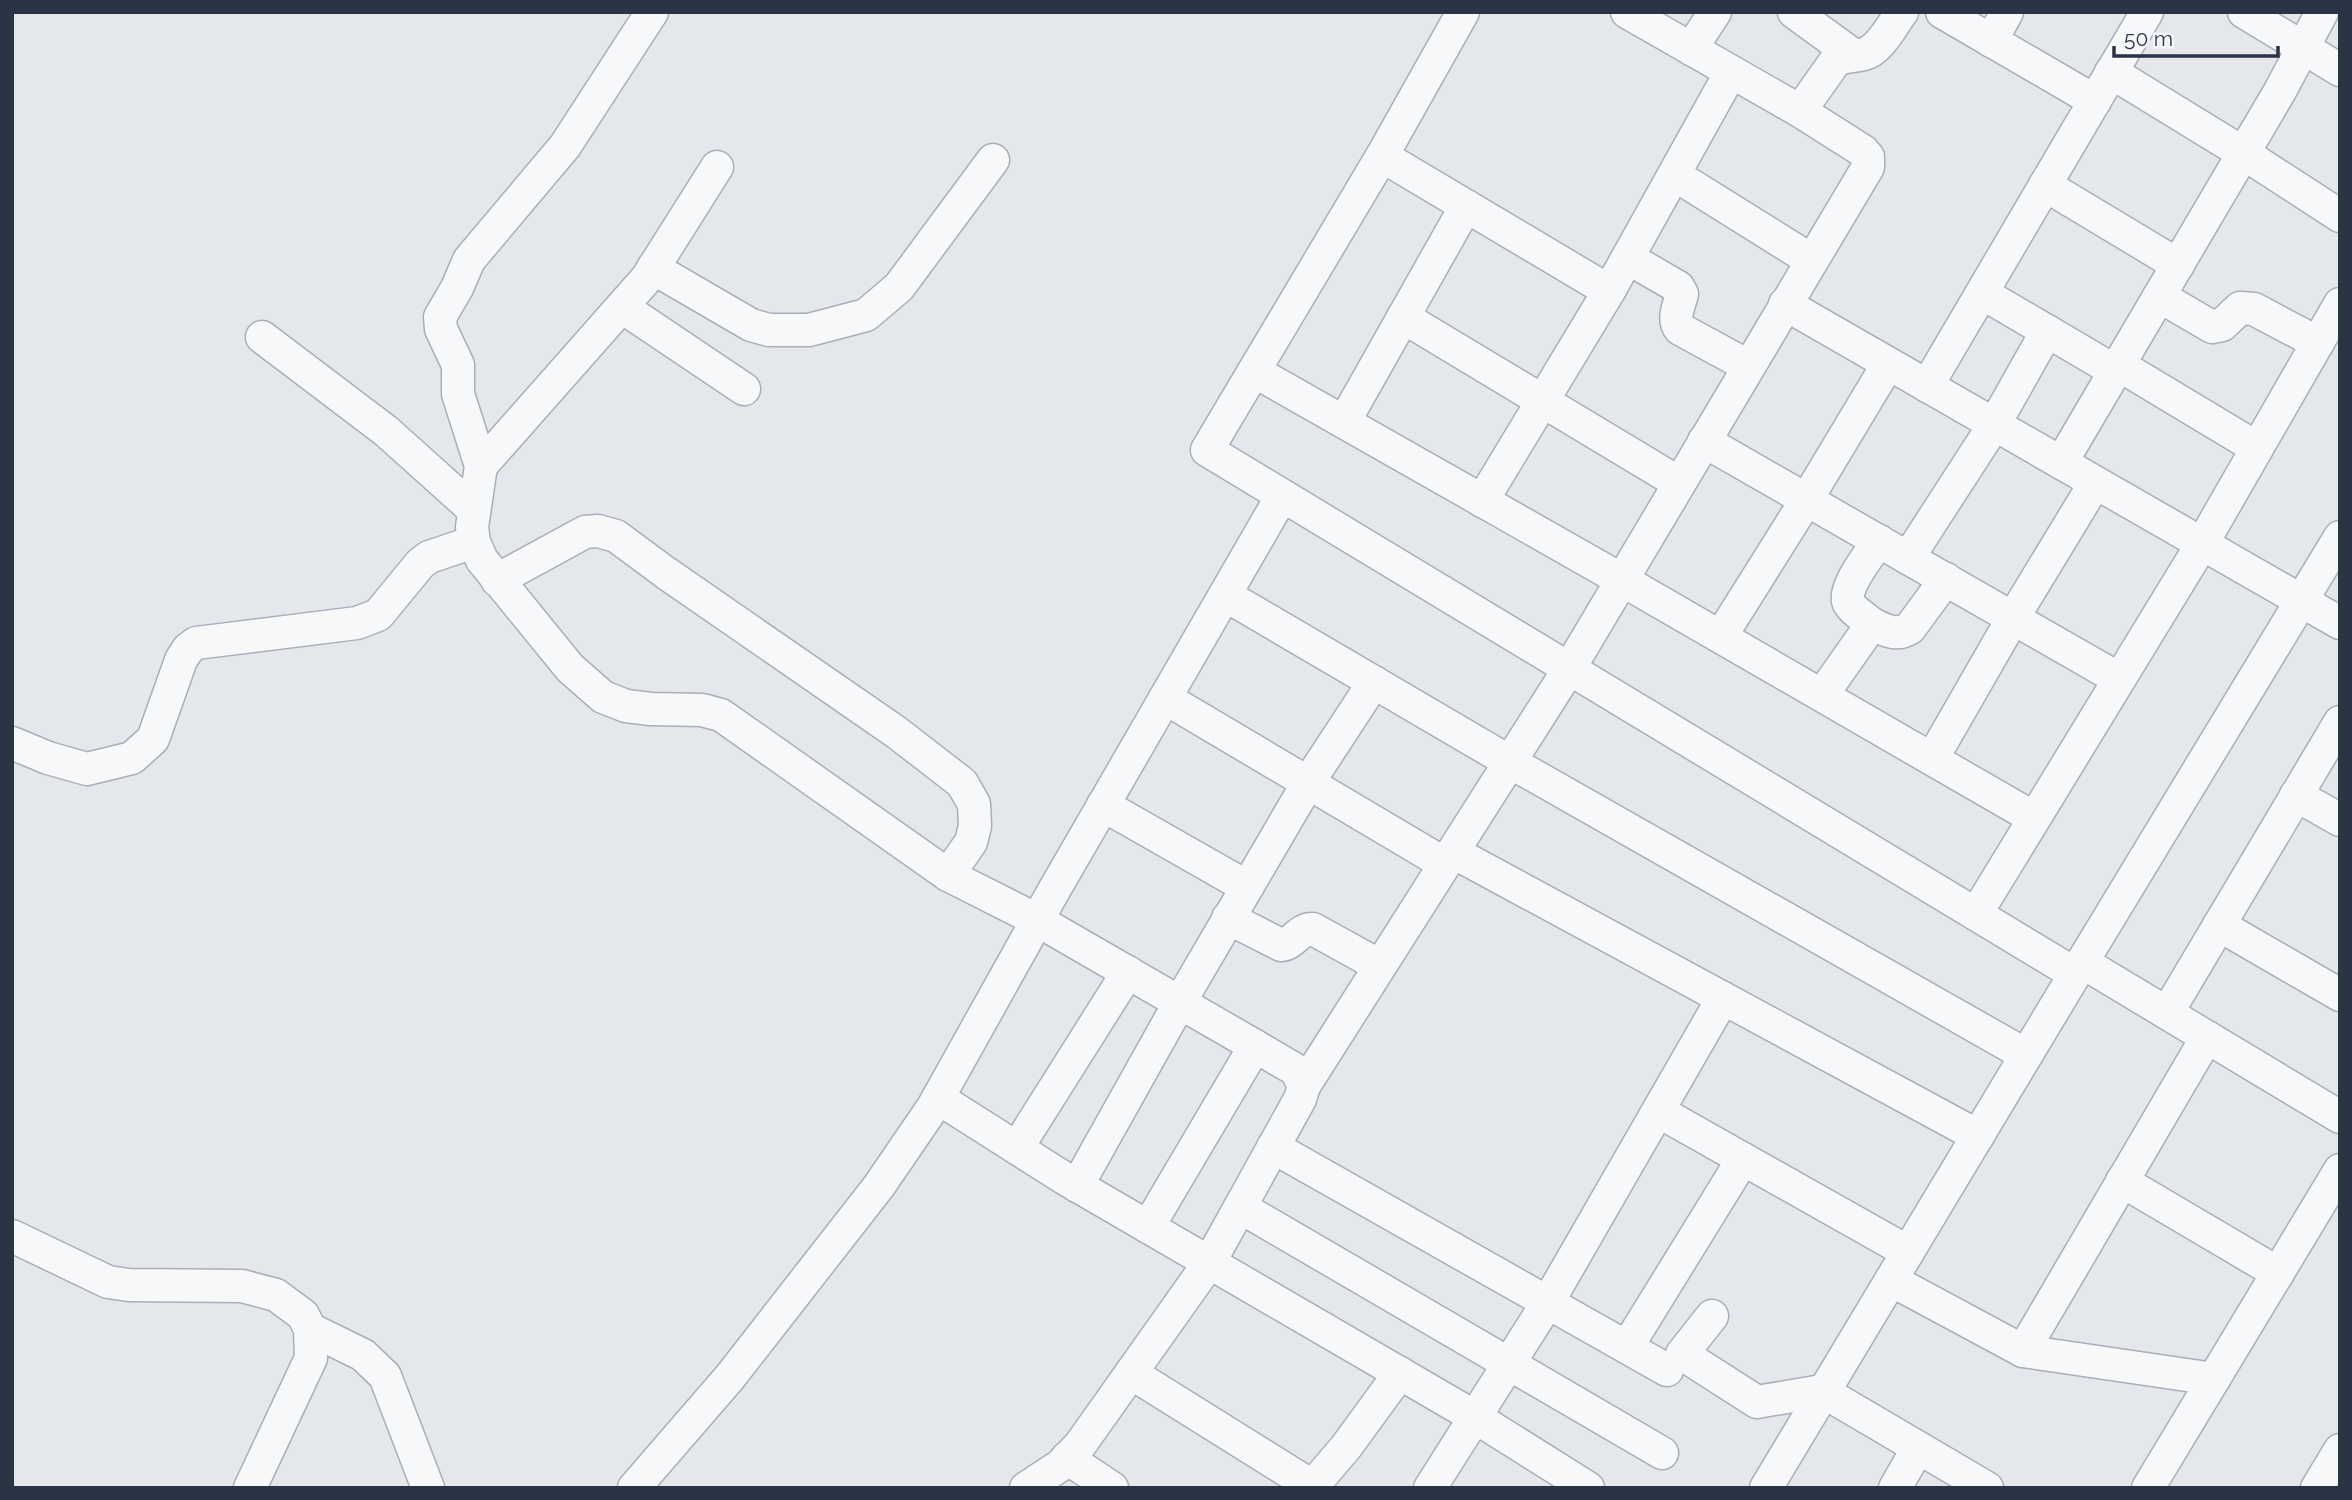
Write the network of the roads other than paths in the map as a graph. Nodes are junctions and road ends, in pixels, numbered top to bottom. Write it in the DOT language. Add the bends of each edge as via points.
graph roads {
  1 [pos="652,12"];
  2 [pos="1462,12"];
  3 [pos="1627,12"];
  4 [pos="1715,12"];
  5 [pos="1794,12"];
  6 [pos="1902,12"];
  7 [pos="1942,12"];
  8 [pos="2007,12"];
  9 [pos="2147,12"];
  10 [pos="2244,12"];
  11 [pos="2322,12"];
  12 [pos="1992,41"];
  13 [pos="2303,48"];
  14 [pos="1691,49"];
  15 [pos="1853,55"];
  16 [pos="2340,70"];
  17 [pos="1731,72"];
  18 [pos="2111,72"];
  19 [pos="2095,101"];
  20 [pos="1800,111"];
  21 [pos="2243,153"];
  22 [pos="1382,156"];
  23 [pos="993,160"];
  24 [pos="717,167"];
  25 [pos="1675,175"];
  26 [pos="2045,185"];
  27 [pos="1466,206"];
  28 [pos="2340,216"];
  29 [pos="1628,258"];
  30 [pos="1811,260"];
  31 [pos="2178,265"];
  32 [pos="653,268"];
  33 [pos="1609,291"];
  34 [pos="1982,293"];
  35 [pos="2160,296"];
  36 [pos="1785,304"];
  37 [pos="2340,304"];
  38 [pos="622,307"];
  39 [pos="1403,317"];
  40 [pos="2047,331"];
  41 [pos="262,337"];
  42 [pos="2318,342"];
  43 [pos="1888,364"];
  44 [pos="1748,366"];
  45 [pos="2117,368"];
  46 [pos="1254,372"];
  47 [pos="1927,386"];
  48 [pos="744,389"];
  49 [pos="1542,401"];
  50 [pos="1344,422"];
  51 [pos="1994,425"];
  52 [pos="1704,441"];
  53 [pos="2257,447"];
  54 [pos="2061,463"];
  55 [pos="481,466"];
  56 [pos="1679,483"];
  57 [pos="2095,483"];
  58 [pos="1282,496"];
  59 [pos="1807,499"];
  60 [pos="1482,500"];
  61 [pos="474,510"];
  62 [pos="2340,537"];
  63 [pos="1879,541"];
  64 [pos="474,542"];
  65 [pos="2202,544"];
  66 [pos="1908,558"];
  67 [pos="1946,579"];
  68 [pos="497,580"];
  69 [pos="1622,580"];
  70 [pos="1225,595"];
  71 [pos="2301,600"];
  72 [pos="2012,618"];
  73 [pos="2340,623"];
  74 [pos="1872,624"];
  75 [pos="1721,636"];
  76 [pos="1569,669"];
  77 [pos="2119,679"];
  78 [pos="1374,682"];
  79 [pos="1822,695"];
  80 [pos="1165,698"];
  81 [pos="2340,722"];
  82 [pos="12,743"];
  83 [pos="1932,759"];
  84 [pos="1510,762"];
  85 [pos="1308,783"];
  86 [pos="2296,795"];
  87 [pos="1103,805"];
  88 [pos="2034,818"];
  89 [pos="2340,820"];
  90 [pos="1449,858"];
  91 [pos="948,875"];
  92 [pos="1247,887"];
  93 [pos="1976,914"];
  94 [pos="1228,918"];
  95 [pos="1037,920"];
  96 [pos="2219,925"];
  97 [pos="1380,966"];
  98 [pos="2079,968"];
  99 [pos="1128,972"];
  100 [pos="2338,988"];
  101 [pos="1723,998"];
  102 [pos="1180,1002"];
  103 [pos="2167,1013"];
  104 [pos="2207,1037"];
  105 [pos="1255,1046"];
  106 [pos="2026,1055"];
  107 [pos="1304,1086"];
  108 [pos="938,1098"];
  109 [pos="1658,1111"];
  110 [pos="2340,1118"];
  111 [pos="1978,1136"];
  112 [pos="1273,1147"];
  113 [pos="1017,1148"];
  114 [pos="1743,1159"];
  115 [pos="2340,1170"];
  116 [pos="2122,1181"];
  117 [pos="1077,1186"];
  118 [pos="1240,1207"];
  119 [pos="1148,1227"];
  120 [pos="12,1236"];
  121 [pos="1908,1252"];
  122 [pos="1209,1262"];
  123 [pos="2278,1273"];
  124 [pos="1891,1280"];
  125 [pos="1548,1302"];
  126 [pos="1712,1315"];
  127 [pos="310,1329"];
  128 [pos="1628,1347"];
  129 [pos="2023,1351"];
  130 [pos="1509,1363"];
  131 [pos="1667,1370"];
  132 [pos="1131,1373"];
  133 [pos="1400,1373"];
  134 [pos="2214,1379"];
  135 [pos="1823,1393"];
  136 [pos="1475,1416"];
  137 [pos="1918,1448"];
  138 [pos="2340,1450"];
  139 [pos="1662,1453"];
  140 [pos="1067,1458"];
  141 [pos="1102,1485"];
  142 [pos="1312,1487"];
  143 [pos="250,1488"];
  144 [pos="428,1488"];
  145 [pos="634,1488"];
  146 [pos="1026,1488"];
  147 [pos="1430,1488"];
  148 [pos="1588,1488"];
  149 [pos="1766,1488"];
  150 [pos="1895,1488"];
  151 [pos="1987,1488"];
  152 [pos="2148,1488"];
  153 [pos="2317,1488"];
  1 -- 55 [label="street" via="565,146 469,260 440,317 458,365 458,394"];
  2 -- 22 [label="street"];
  3 -- 14 [label="street"];
  4 -- 14 [label="street"];
  5 -- 15 [label="street"];
  6 -- 15 [label="street" via="1874,50"];
  7 -- 12 [label="street"];
  8 -- 12 [label="street"];
  9 -- 18 [label="street"];
  10 -- 13 [label="street"];
  11 -- 13 [label="street"];
  12 -- 19 [label="street"];
  13 -- 16 [label="street"];
  13 -- 21 [label="street"];
  14 -- 17 [label="street"];
  15 -- 20 [label="street" via="1836,60"];
  17 -- 20 [label="street"];
  17 -- 25 [label="street"];
  18 -- 19 [label="street"];
  18 -- 21 [label="street"];
  19 -- 26 [label="street"];
  20 -- 30 [label="street" via="1863,150 1868,158 1868,167"];
  21 -- 28 [label="street"];
  21 -- 31 [label="street"];
  22 -- 27 [label="street"];
  22 -- 46 [label="street"];
  23 -- 32 [label="street" via="899,287 866,315 809,330 769,330 751,325"];
  24 -- 32 [label="street"];
  25 -- 29 [label="street"];
  25 -- 30 [label="street"];
  26 -- 31 [label="street"];
  26 -- 34 [label="street"];
  27 -- 33 [label="street"];
  27 -- 39 [label="street"];
  29 -- 33 [label="street"];
  29 -- 44 [label="street" via="1678,287 1682,294 1676,324 1680,329"];
  30 -- 36 [label="street"];
  31 -- 35 [label="street"];
  32 -- 38 [label="street"];
  33 -- 49 [label="street"];
  34 -- 40 [label="street"];
  34 -- 47 [label="street"];
  35 -- 42 [label="street" via="2212,327 2222,325 2240,308 2254,309"];
  35 -- 45 [label="street"];
  36 -- 43 [label="street"];
  36 -- 44 [label="street"];
  37 -- 42 [label="street"];
  38 -- 48 [label="street"];
  38 -- 55 [label="street"];
  39 -- 49 [label="street"];
  39 -- 50 [label="street"];
  40 -- 45 [label="street"];
  40 -- 51 [label="street"];
  41 -- 61 [label="street" via="386,431"];
  42 -- 53 [label="street"];
  43 -- 47 [label="street"];
  43 -- 59 [label="street"];
  44 -- 52 [label="street"];
  45 -- 53 [label="street"];
  45 -- 54 [label="street"];
  46 -- 50 [label="street"];
  46 -- 58 [label="street" via="1207,450"];
  47 -- 51 [label="street"];
  49 -- 56 [label="street"];
  49 -- 60 [label="street"];
  50 -- 60 [label="street"];
  51 -- 54 [label="street"];
  51 -- 66 [label="street"];
  52 -- 56 [label="street"];
  52 -- 59 [label="street"];
  53 -- 65 [label="street"];
  54 -- 57 [label="street"];
  55 -- 61 [label="street"];
  56 -- 69 [label="street"];
  57 -- 65 [label="street"];
  57 -- 72 [label="street"];
  58 -- 70 [label="street"];
  58 -- 76 [label="street"];
  59 -- 63 [label="street"];
  59 -- 75 [label="street"];
  60 -- 69 [label="street"];
  61 -- 64 [label="street"];
  62 -- 71 [label="street"];
  63 -- 66 [label="street"];
  63 -- 74 [label="street" via="1846,596"];
  64 -- 68 [label="street"];
  64 -- 82 [label="street" via="429,557 379,615 357,623 196,643 181,660 153,739 132,758 87,769"];
  65 -- 71 [label="street"];
  65 -- 77 [label="street"];
  66 -- 67 [label="street"];
  67 -- 72 [label="street"];
  67 -- 74 [label="street" via="1905,632 1891,633"];
  68 -- 91 [label="street" via="570,668 603,697 638,708 722,715"];
  68 -- 91 [label="street" via="585,532 616,536 962,783 974,804 975,827 971,842"];
  69 -- 75 [label="street"];
  69 -- 76 [label="street"];
  70 -- 78 [label="street"];
  70 -- 80 [label="street"];
  71 -- 73 [label="street"];
  71 -- 98 [label="street"];
  72 -- 77 [label="street"];
  72 -- 83 [label="street"];
  74 -- 79 [label="street"];
  75 -- 79 [label="street"];
  76 -- 84 [label="street"];
  76 -- 93 [label="street"];
  77 -- 88 [label="street"];
  78 -- 84 [label="street"];
  78 -- 85 [label="street"];
  79 -- 83 [label="street"];
  80 -- 85 [label="street"];
  80 -- 87 [label="street"];
  81 -- 86 [label="street"];
  83 -- 88 [label="street"];
  84 -- 90 [label="street"];
  84 -- 106 [label="street"];
  85 -- 90 [label="street"];
  85 -- 92 [label="street"];
  86 -- 89 [label="street"];
  86 -- 96 [label="street"];
  87 -- 92 [label="street"];
  87 -- 95 [label="street"];
  88 -- 93 [label="street"];
  90 -- 97 [label="street"];
  90 -- 101 [label="street"];
  91 -- 95 [label="street"];
  92 -- 94 [label="street"];
  93 -- 98 [label="street"];
  94 -- 97 [label="street" via="1280,945 1313,929"];
  94 -- 102 [label="street"];
  95 -- 99 [label="street"];
  95 -- 108 [label="street"];
  96 -- 100 [label="street"];
  96 -- 103 [label="street"];
  97 -- 107 [label="street"];
  98 -- 103 [label="street"];
  98 -- 106 [label="street"];
  99 -- 102 [label="street"];
  99 -- 113 [label="street"];
  101 -- 109 [label="street"];
  101 -- 111 [label="street"];
  102 -- 105 [label="street"];
  102 -- 117 [label="street"];
  103 -- 104 [label="street"];
  104 -- 110 [label="street"];
  104 -- 116 [label="street"];
  105 -- 107 [label="street" via="1296,1070"];
  105 -- 119 [label="street"];
  106 -- 111 [label="street"];
  107 -- 112 [label="street"];
  108 -- 113 [label="street"];
  108 -- 145 [label="street" via="879,1186 730,1377"];
  109 -- 114 [label="street"];
  109 -- 125 [label="street"];
  111 -- 121 [label="street"];
  112 -- 118 [label="street"];
  112 -- 125 [label="street"];
  113 -- 117 [label="street"];
  114 -- 121 [label="street"];
  114 -- 128 [label="street"];
  115 -- 123 [label="street"];
  116 -- 123 [label="street"];
  116 -- 129 [label="street"];
  117 -- 119 [label="street"];
  118 -- 122 [label="street"];
  118 -- 130 [label="street"];
  119 -- 122 [label="street"];
  120 -- 127 [label="street" via="108,1282 242,1286 276,1296 303,1315"];
  121 -- 124 [label="street"];
  122 -- 132 [label="street"];
  122 -- 133 [label="street"];
  123 -- 134 [label="street"];
  124 -- 129 [label="street"];
  124 -- 135 [label="street"];
  125 -- 128 [label="street"];
  125 -- 130 [label="street"];
  126 -- 135 [label="street" via="1682,1354 1757,1402"];
  127 -- 143 [label="street" via="311,1358"];
  127 -- 144 [label="street" via="363,1355 385,1376"];
  128 -- 131 [label="street"];
  129 -- 134 [label="street"];
  130 -- 136 [label="street"];
  130 -- 139 [label="street"];
  132 -- 140 [label="street"];
  132 -- 142 [label="street"];
  133 -- 136 [label="street"];
  133 -- 142 [label="street"];
  134 -- 152 [label="street"];
  135 -- 137 [label="street"];
  135 -- 149 [label="street"];
  136 -- 147 [label="street"];
  136 -- 148 [label="street"];
  137 -- 150 [label="street"];
  137 -- 151 [label="street"];
  138 -- 153 [label="street"];
  140 -- 141 [label="street"];
  140 -- 146 [label="street"];
}
